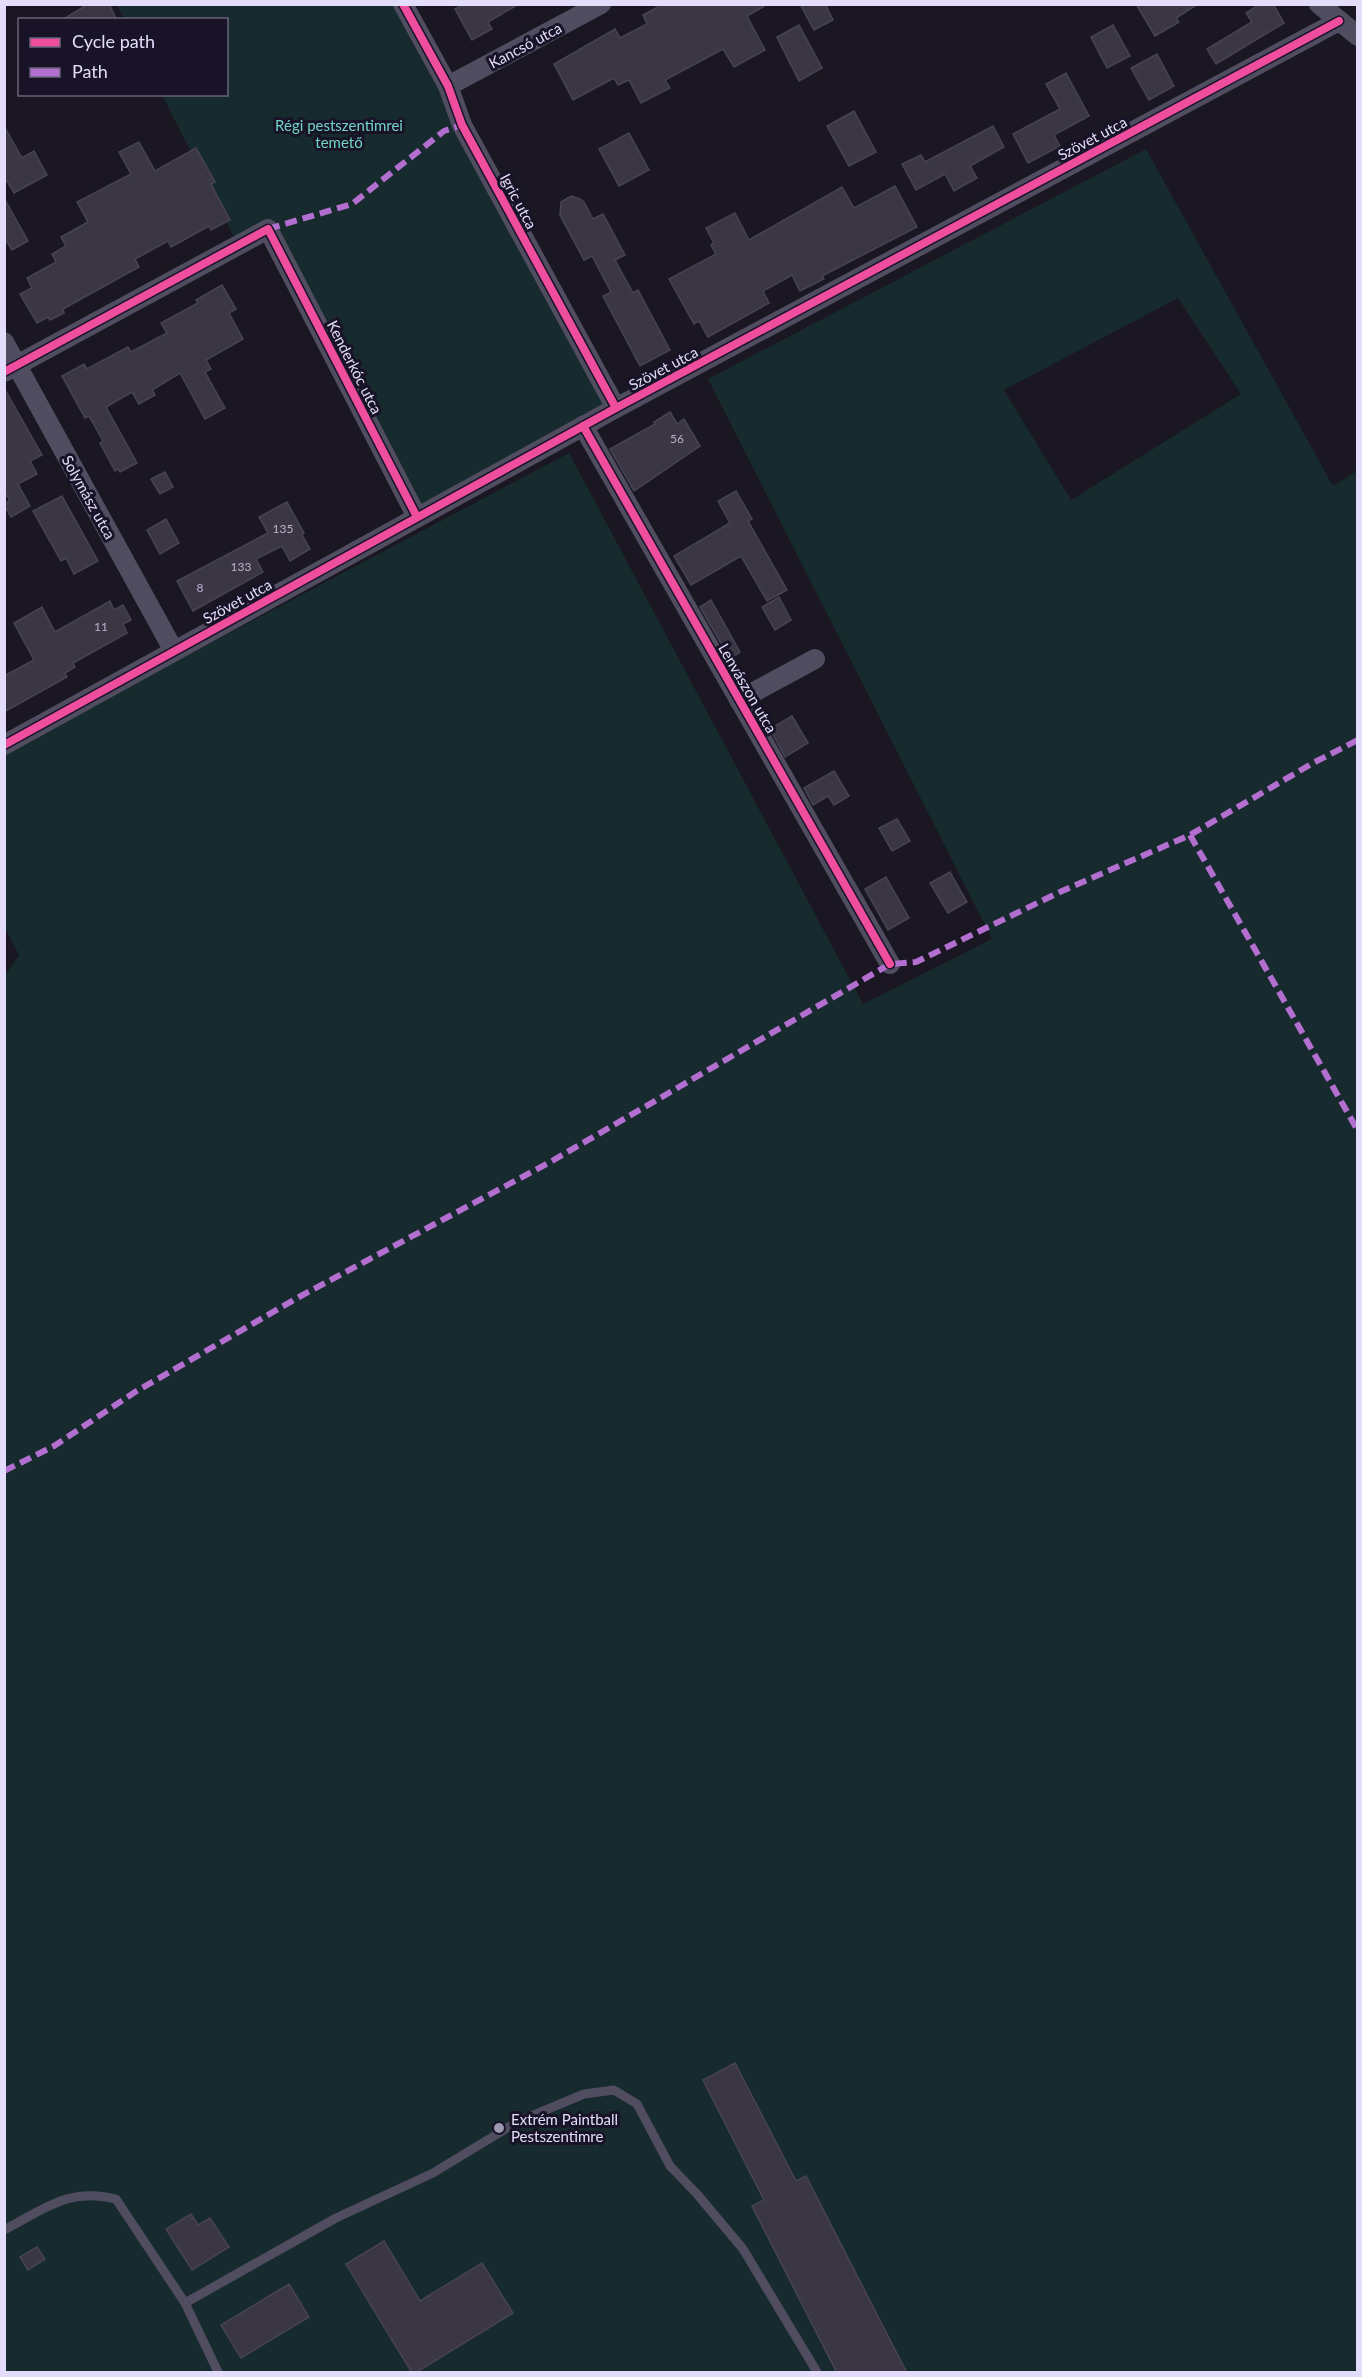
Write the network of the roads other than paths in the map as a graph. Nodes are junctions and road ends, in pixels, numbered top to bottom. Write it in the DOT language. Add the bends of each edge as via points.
graph roads {
  1 [pos="403,4"];
  2 [pos="601,4"];
  3 [pos="1319,4"];
  4 [pos="1339,21"];
  5 [pos="1358,36"];
  6 [pos="448,86"];
  7 [pos="4,342"];
  8 [pos="10,368"];
  9 [pos="616,408"];
  10 [pos="583,426"];
  11 [pos="417,517"];
  12 [pos="174,651"];
  13 [pos="815,659"];
  14 [pos="739,700"];
  15 [pos="4,745"];
  16 [pos="890,964"];
  17 [pos="4,2230"];
  18 [pos="186,2303"];
  19 [pos="218,2373"];
  20 [pos="817,2373"];
  1 -- 6 [label="street, Igric utca"];
  2 -- 6 [label="street, Kancsó utca"];
  3 -- 4 [label="street"];
  4 -- 5 [label="street"];
  4 -- 9 [label="street, Szövet utca"];
  6 -- 9 [label="street, Igric utca" via="462,125"];
  7 -- 8 [label="street, Solymász utca"];
  8 -- 11 [label="street, Kenderkóc utca" via="268,229"];
  8 -- 12 [label="street, Solymász utca"];
  9 -- 10 [label="street, Szövet utca"];
  10 -- 11 [label="street, Szövet utca"];
  10 -- 14 [label="street, Lenvászon utca"];
  11 -- 12 [label="street, Szövet utca"];
  12 -- 15 [label="street, Szövet utca"];
  13 -- 14 [label="street"];
  14 -- 16 [label="street, Lenvászon utca"];
  17 -- 18 [label="lane" via="70,2196 96,2193 116,2199"];
  18 -- 19 [label="lane"];
  18 -- 20 [label="lane" via="336,2218 433,2173 517,2122 584,2094 615,2091 636,2104 670,2166 743,2248"];
}
